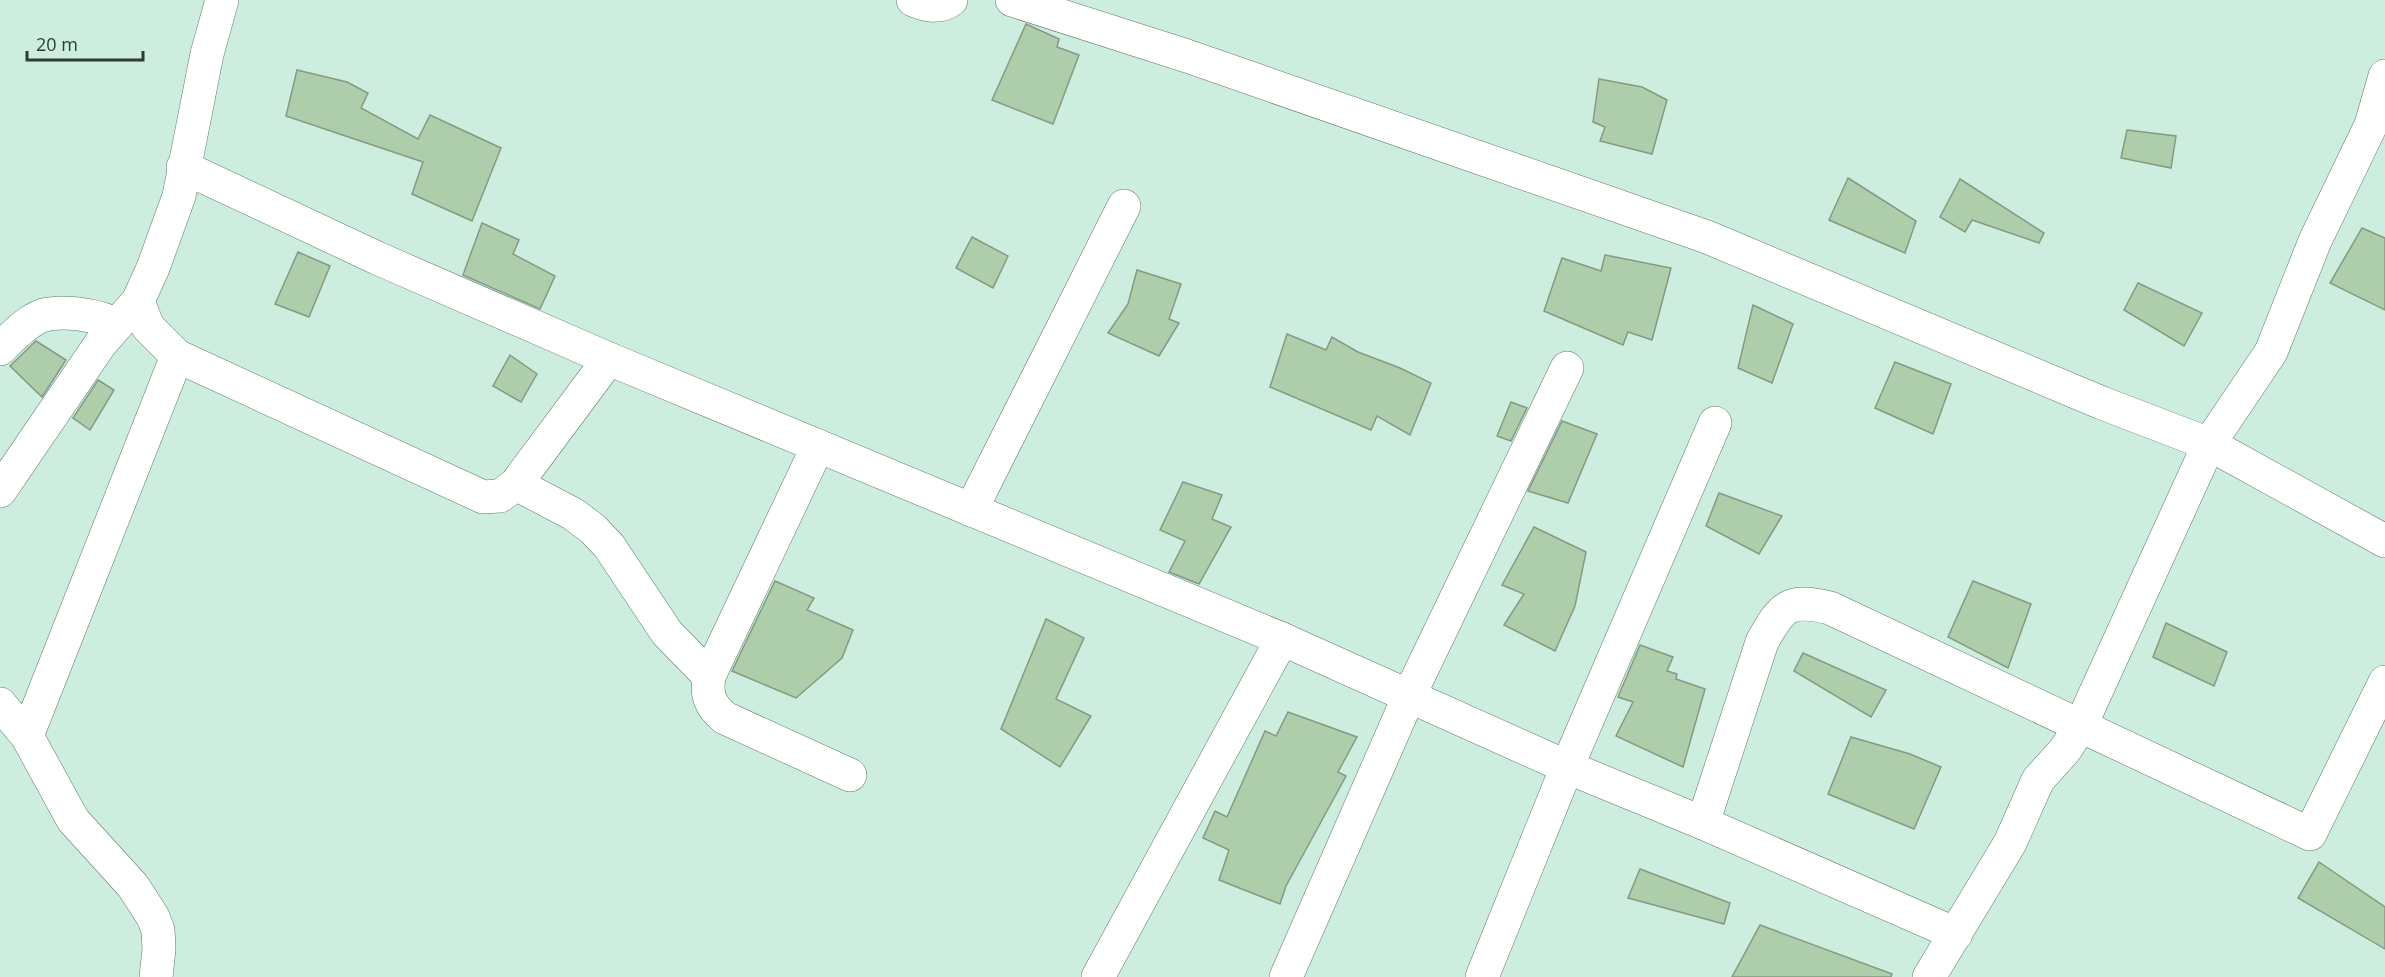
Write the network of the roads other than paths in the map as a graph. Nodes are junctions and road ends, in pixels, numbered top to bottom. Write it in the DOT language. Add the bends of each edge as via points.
graph roads {
  1 [pos="222,0"];
  2 [pos="913,0"];
  3 [pos="951,0"];
  4 [pos="1012,0"];
  5 [pos="2385,76"];
  6 [pos="183,166"];
  7 [pos="1124,206"];
  8 [pos="127,313"];
  9 [pos="0,349"];
  10 [pos="177,356"];
  11 [pos="609,359"];
  12 [pos="1567,368"];
  13 [pos="1715,423"];
  14 [pos="2209,444"];
  15 [pos="818,446"];
  16 [pos="516,484"];
  17 [pos="0,491"];
  18 [pos="971,510"];
  19 [pos="2385,542"];
  20 [pos="1282,639"];
  21 [pos="709,676"];
  22 [pos="2385,682"];
  23 [pos="1409,696"];
  24 [pos="0,704"];
  25 [pos="2080,727"];
  26 [pos="27,736"];
  27 [pos="1567,768"];
  28 [pos="850,775"];
  29 [pos="1703,823"];
  30 [pos="1956,934"];
  31 [pos="156,977"];
  32 [pos="1098,977"];
  33 [pos="1286,977"];
  34 [pos="1482,977"];
  35 [pos="1929,977"];
  1 -- 6 [label="street"];
  2 -- 3 [label="street" via="930,6"];
  4 -- 14 [label="street" via="1187,56 1707,237"];
  5 -- 14 [label="street" via="2371,125 2315,241 2271,352"];
  6 -- 8 [label="street" via="179,196 166,236"];
  6 -- 11 [label="street" via="376,258"];
  7 -- 18 [label="street"];
  8 -- 9 [label="street" via="47,314 19,331"];
  8 -- 10 [label="street" via="148,327"];
  8 -- 17 [label="street" via="96,350"];
  10 -- 16 [label="street" via="483,497 500,496"];
  10 -- 26 [label="street"];
  11 -- 15 [label="street"];
  11 -- 16 [label="street"];
  12 -- 23 [label="street"];
  13 -- 27 [label="street"];
  14 -- 19 [label="street"];
  14 -- 25 [label="street"];
  15 -- 18 [label="street"];
  15 -- 21 [label="street"];
  16 -- 21 [label="street" via="593,529 609,546 667,633"];
  18 -- 20 [label="street"];
  20 -- 23 [label="street"];
  20 -- 32 [label="street"];
  21 -- 28 [label="street" via="710,702 725,718"];
  22 -- 25 [label="street" via="2310,834"];
  23 -- 27 [label="street"];
  23 -- 33 [label="street"];
  24 -- 26 [label="street"];
  25 -- 29 [label="street" via="1830,608 1791,604 1776,617 1762,642"];
  25 -- 30 [label="street" via="2038,780 2010,843"];
  26 -- 31 [label="street" via="73,820 133,886 153,917 159,949"];
  27 -- 29 [label="street"];
  27 -- 34 [label="street"];
  29 -- 30 [label="street"];
  30 -- 35 [label="street"];
}
